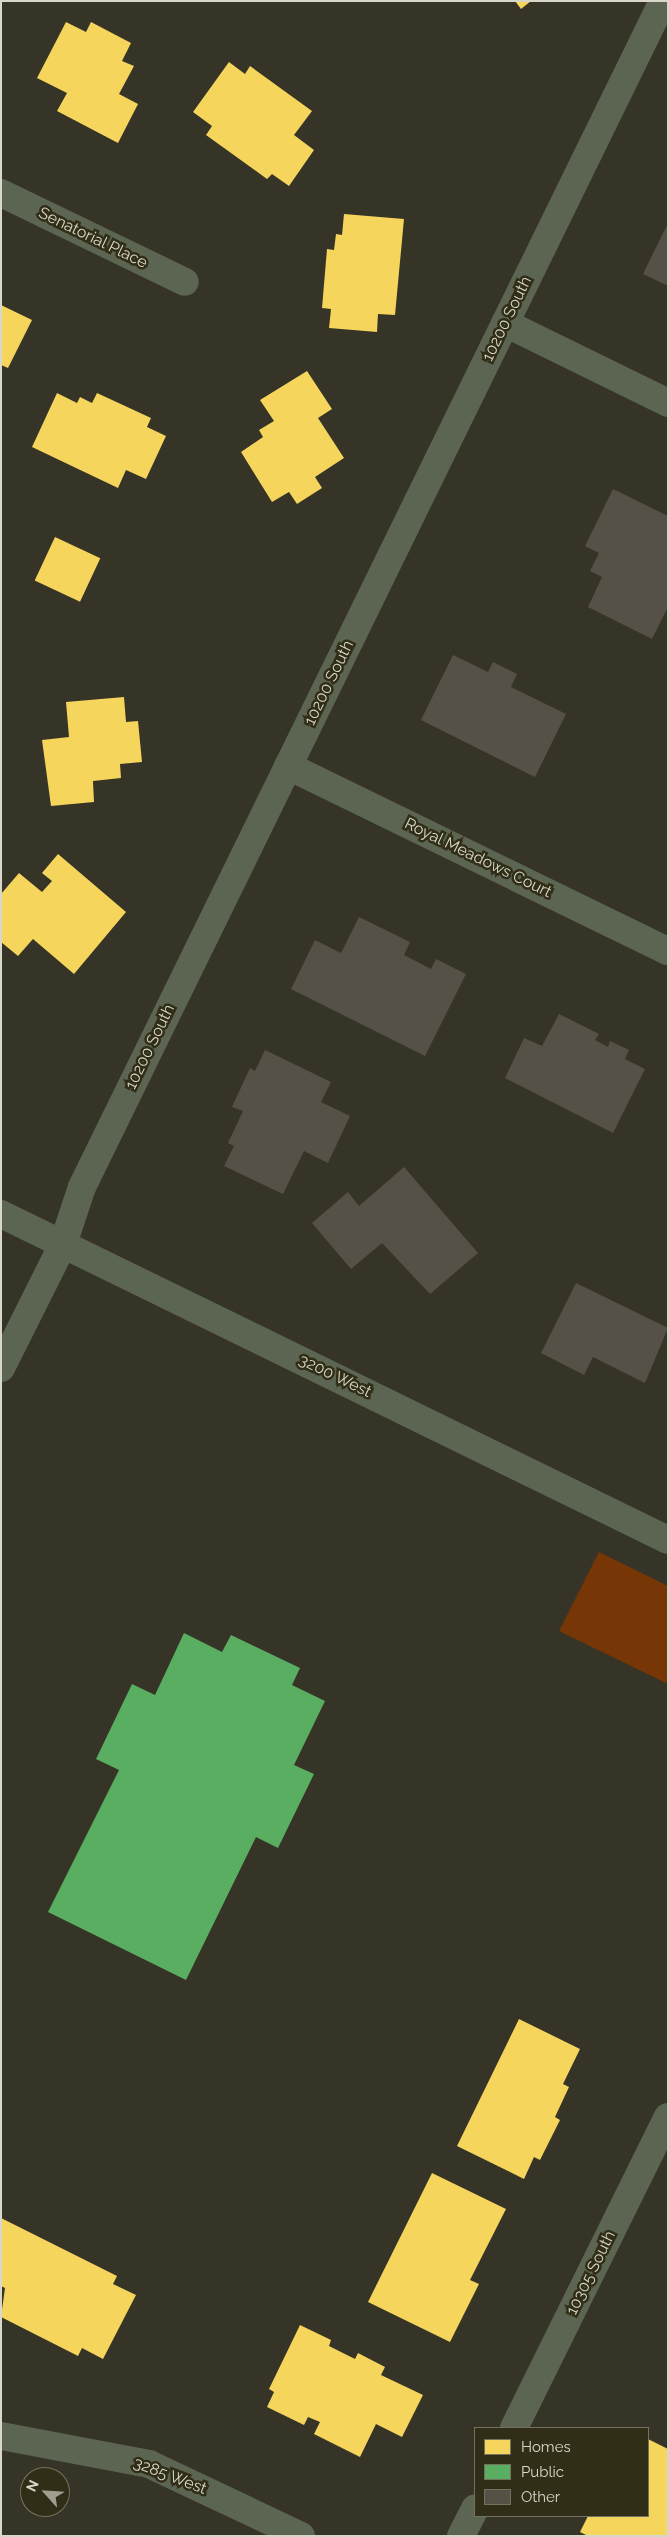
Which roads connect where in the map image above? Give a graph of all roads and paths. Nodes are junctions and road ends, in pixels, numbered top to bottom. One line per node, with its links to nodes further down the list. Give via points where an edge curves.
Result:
1 (663, 1): 4 (street, 10200 South)
2 (1, 193): 3 (street, Senatorial Place)
3 (185, 282)
4 (505, 323): 5 (street); 6 (street, 10200 South)
5 (668, 403)
6 (288, 766): 7 (street, Royal Meadows Court); 9 (street, 10200 South, via 82,1187)
7 (668, 951)
8 (1, 1214): 9 (street, 3200 West)
9 (63, 1244): 10 (street, 10200 South); 11 (street, 3200 West)
10 (1, 1368)
11 (668, 1540)
12 (668, 2117): 13 (street, 10305 South)
13 (514, 2427)
14 (1, 2436): 16 (street, 3285 West, via 149,2464)
15 (474, 2510): 17 (street)
16 (300, 2536)
17 (461, 2536)

